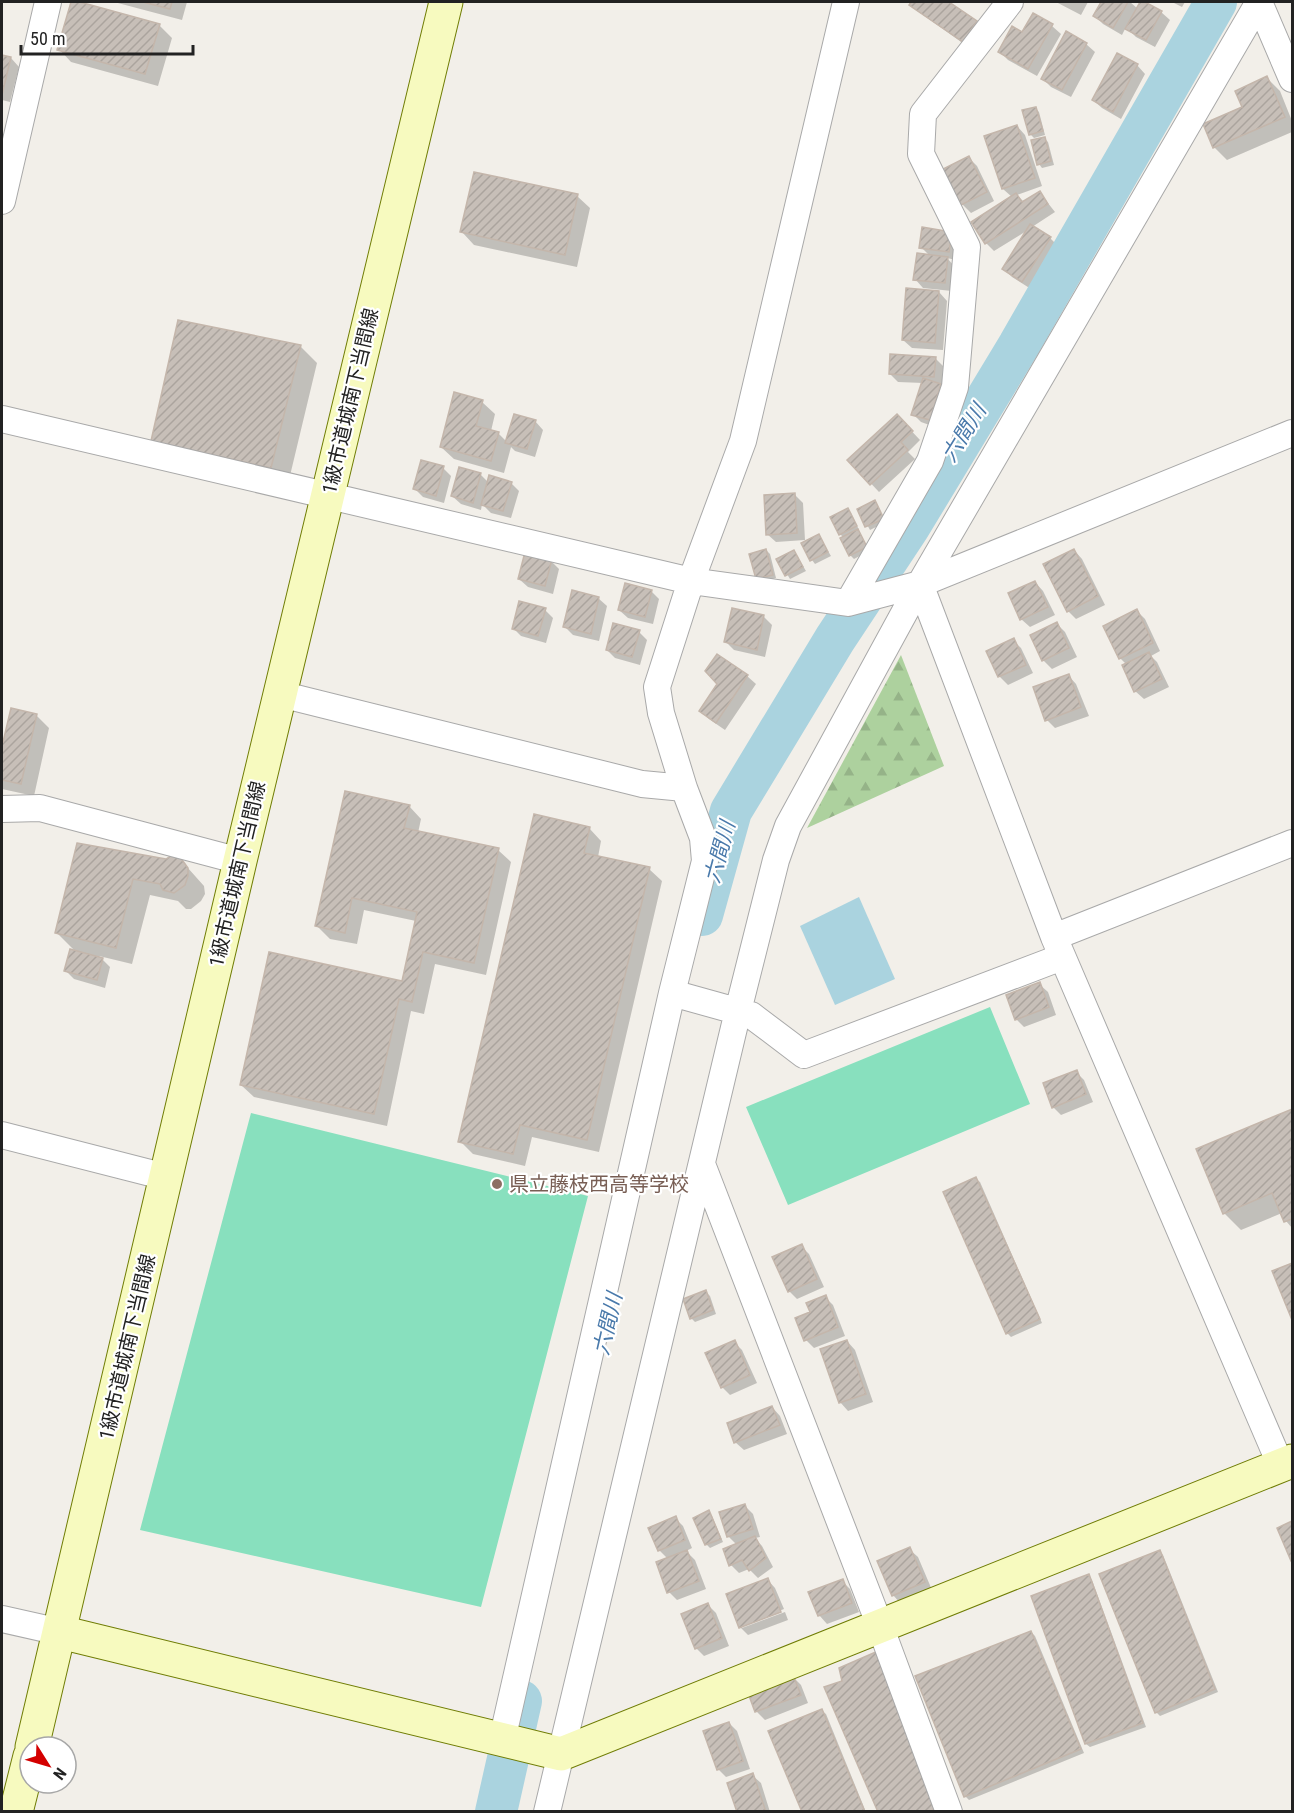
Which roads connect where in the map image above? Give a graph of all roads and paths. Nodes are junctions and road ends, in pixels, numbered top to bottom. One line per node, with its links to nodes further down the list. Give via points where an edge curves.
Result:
1 (48, 2): 8 (street)
2 (446, 2): 11 (street, 1級市道城南下当間線)
3 (846, 2): 12 (street, via 742,441)
4 (1010, 2): 14 (street, via 923,114 921,154 967,247 955,387 930,461)
5 (1259, 2): 6 (street); 13 (street)
6 (1286, 44): 7 (street)
7 (1293, 78)
8 (2, 201)
9 (2, 419): 11 (street)
10 (1293, 433): 13 (street)
11 (328, 494): 12 (street); 15 (street, 1級市道城南下当間線)
12 (691, 581): 14 (street); 16 (street, via 657,687)
13 (920, 584): 14 (street); 20 (street); 22 (street, via 788,826)
14 (848, 603)
15 (280, 694): 16 (street, via 642,784); 19 (street, 1級市道城南下当間線)
16 (684, 788): 21 (street, via 703,838 705,861)
17 (2, 808): 19 (street, via 40,808)
18 (1293, 843): 20 (street)
19 (240, 861): 25 (street, 1級市道城南下当間線)
20 (1058, 947): 22 (street, via 804,1054 751,1015); 26 (street)
21 (672, 993): 22 (street); 31 (street)
22 (738, 1011): 24 (street)
23 (2, 1135): 25 (street)
24 (702, 1164): 28 (street); 32 (street)
25 (166, 1177): 29 (street, 1級市道城南下当間線)
26 (1287, 1463): 28 (street)
27 (2, 1619): 29 (street)
28 (880, 1626): 32 (street); 36 (street)
29 (60, 1632): 30 (street, 1級市道城南下当間線); 31 (street)
30 (35, 1735)
31 (502, 1740): 32 (street)
32 (556, 1753): 35 (street)
33 (20, 1795): 34 (street)
34 (16, 1812)
35 (547, 1812)
36 (949, 1812)

